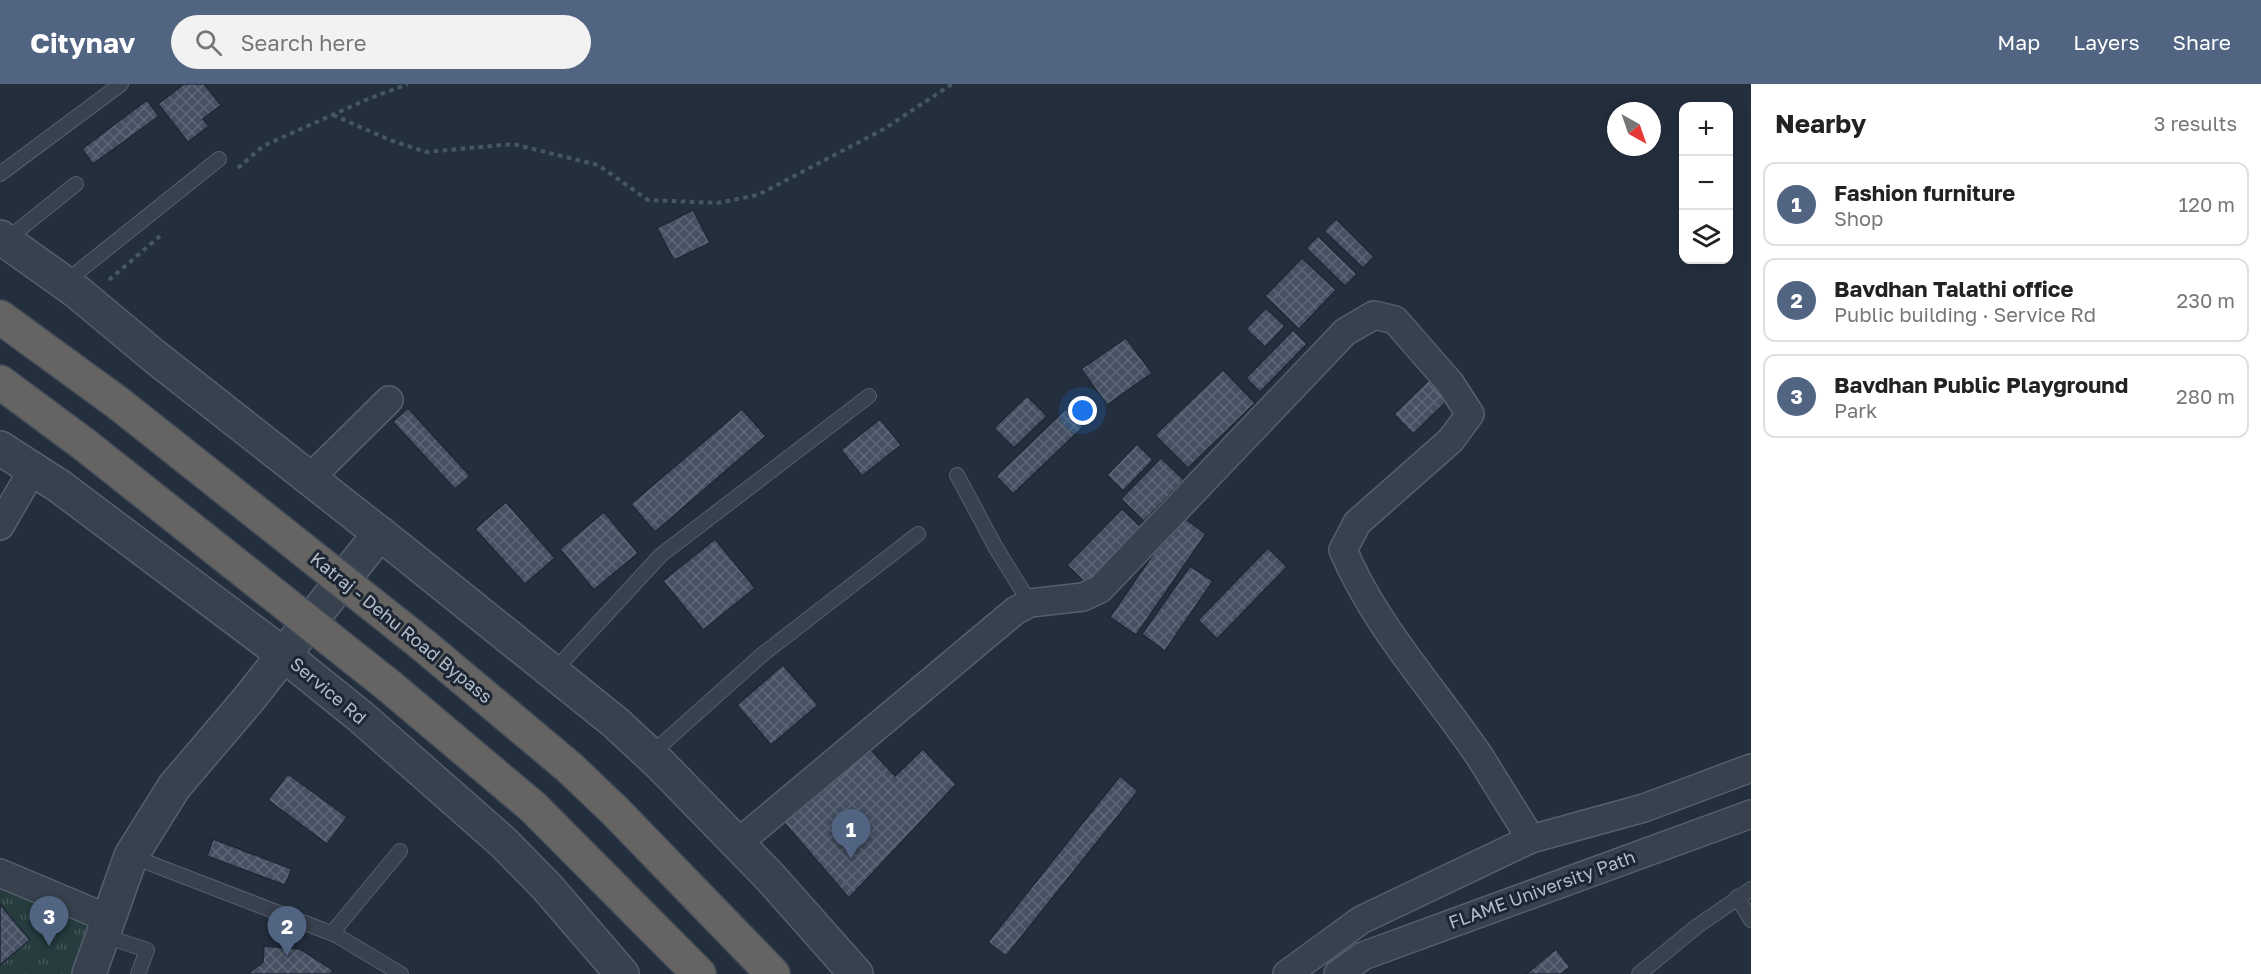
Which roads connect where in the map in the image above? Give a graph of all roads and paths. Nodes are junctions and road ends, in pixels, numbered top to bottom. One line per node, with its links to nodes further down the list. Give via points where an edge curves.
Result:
1 (121, 84): 7 (lane)
2 (408, 84): 4 (path)
3 (952, 84): 4 (path, via 884,129 758,195 717,203 648,200 598,165 513,144 426,152)
4 (333, 115): 6 (path, via 263,146)
5 (219, 159): 11 (lane)
6 (236, 169)
7 (0, 174)
8 (76, 184): 10 (lane)
9 (166, 231): 11 (path)
10 (2, 239): 11 (street)
11 (75, 292): 19 (street)
12 (0, 317): 44 (highway, Katraj - Dehu Road Bypass, bridge, via 118,403 422,644 570,768)
13 (0, 382): 43 (highway, bridge, via 397,693 534,807)
14 (870, 396): 25 (lane, via 662,555)
15 (389, 400): 19 (street)
16 (0, 448): 17 (street, Service Rd)
17 (33, 469): 20 (street); 24 (street, Service Rd)
18 (957, 475): 23 (lane)
19 (310, 478): 21 (street)
20 (0, 526)
21 (380, 533): 24 (street); 25 (street)
22 (918, 534): 26 (lane, via 763,654)
23 (1029, 603): 29 (street, via 1083,597 1100,590 1345,332 1374,315 1395,320 1450,383 1470,414 1451,440 1357,523 1343,550 1356,580); 30 (street)
24 (284, 655): 32 (street, via 174,787); 42 (street, Service Rd, via 504,843)
25 (553, 672): 26 (street)
26 (650, 755): 30 (street)
27 (1751, 768): 29 (street, via 1644,808)
28 (1751, 814): 47 (street, FLAME University Path, via 1363,957)
29 (1531, 839): 46 (street, via 1361,920)
30 (738, 843): 45 (street)
31 (400, 851): 38 (lane)
32 (131, 856): 37 (street); 38 (lane)
33 (0, 873): 37 (street)
34 (1751, 889): 35 (lane)
35 (1737, 897): 36 (lane); 48 (lane)
36 (1751, 920)
37 (104, 927): 39 (street); 40 (lane, via 147,950)
38 (332, 933): 41 (lane)
39 (88, 974)
40 (138, 974)
41 (401, 974)
42 (622, 974)
43 (699, 974)
44 (773, 974)
45 (856, 974)
46 (1287, 974)
47 (1338, 974)
48 (1639, 974)

